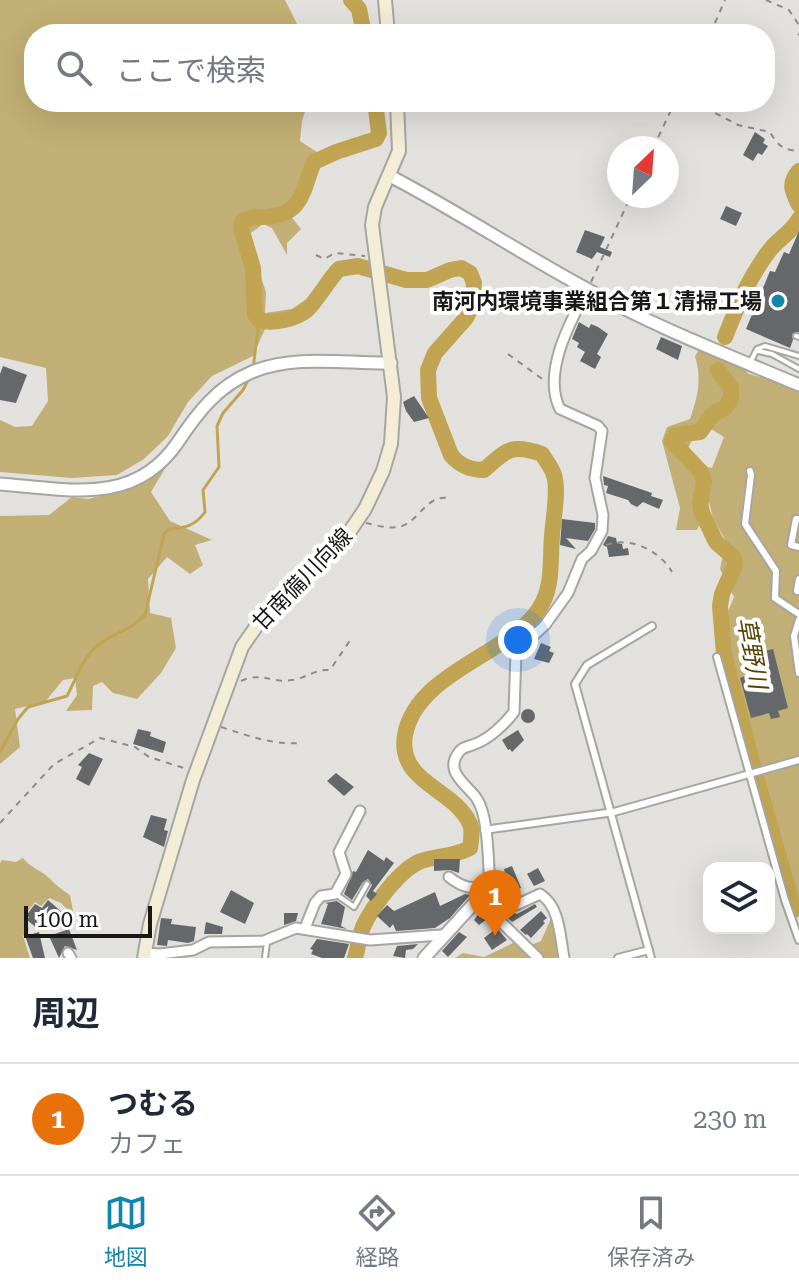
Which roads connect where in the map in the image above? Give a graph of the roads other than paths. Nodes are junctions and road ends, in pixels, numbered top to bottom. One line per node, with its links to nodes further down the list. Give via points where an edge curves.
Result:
1 (385, 0): 2 (main road)
2 (387, 24)
3 (398, 112): 4 (main road, 甘南備川向線, via 400,145)
4 (390, 176): 5 (street); 8 (main road, 甘南備川向線, via 372,214)
5 (587, 290): 9 (street); 28 (street, via 562,348 555,381 560,409 602,431 595,478 604,524 545,625 513,658 514,712 484,739 464,747 454,761 457,777 479,802)
6 (756, 352): 7 (lane, via 765,346); 9 (lane); 10 (lane, via 768,352)
7 (799, 356)
8 (391, 363): 13 (street, via 300,362 264,367 239,378 204,405 166,458 146,475 116,488); 39 (main road, 甘南備川向線, via 391,444 378,483 358,519 262,618 242,647 196,771)
9 (750, 364): 11 (street)
10 (799, 369)
11 (799, 385)
12 (750, 471): 19 (street, via 745,524 776,571 775,598)
13 (0, 484)
14 (799, 519): 15 (street)
15 (796, 532): 16 (street, via 791,545)
16 (799, 547)
17 (799, 579): 18 (street)
18 (797, 591)
19 (799, 617): 21 (street)
20 (652, 626): 27 (street, via 587,665 575,684)
21 (796, 636): 23 (street)
22 (717, 657): 25 (street)
23 (799, 673)
24 (799, 760): 25 (street)
25 (750, 773): 27 (street); 37 (street)
26 (360, 811): 32 (street, via 339,852 346,874)
27 (611, 813): 28 (street); 38 (street)
28 (484, 830): 31 (street)
29 (449, 877): 31 (street, via 472,889)
30 (367, 884): 32 (lane, via 354,907)
31 (490, 886): 33 (street, via 502,893); 35 (street)
32 (335, 894): 34 (street, via 321,896)
33 (504, 903): 42 (street, via 501,922); 43 (street, via 545,897 555,912)
34 (305, 928): 35 (street, via 370,940); 36 (street)
35 (444, 937): 41 (street)
36 (267, 939): 39 (street, via 209,942 193,950); 40 (lane)
37 (799, 940)
38 (649, 950): 44 (street); 45 (street)
39 (144, 956)
40 (265, 958)
41 (424, 958)
42 (538, 958)
43 (564, 958)
44 (618, 958)
45 (651, 958)

